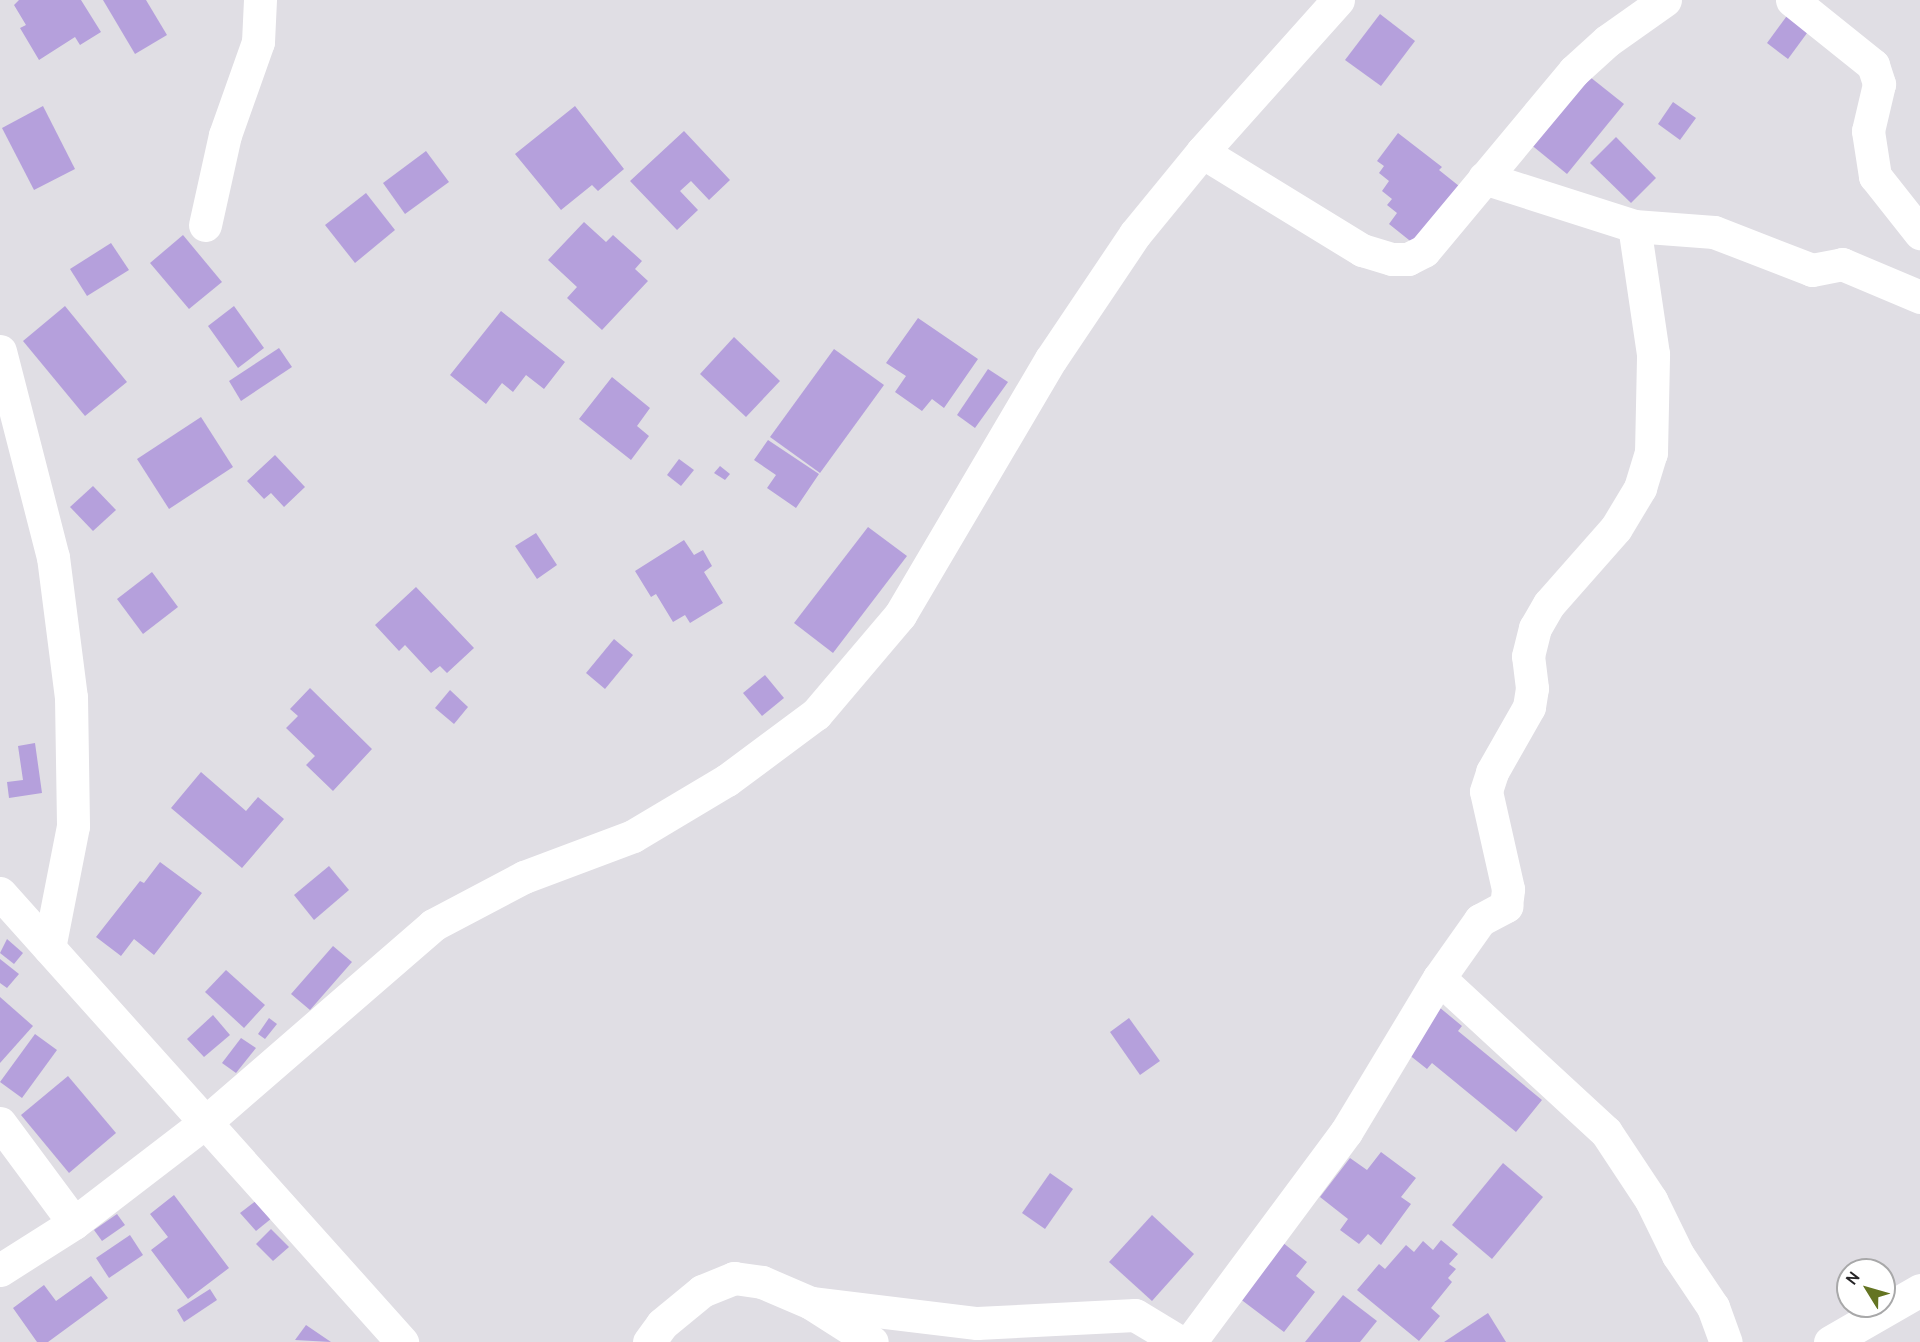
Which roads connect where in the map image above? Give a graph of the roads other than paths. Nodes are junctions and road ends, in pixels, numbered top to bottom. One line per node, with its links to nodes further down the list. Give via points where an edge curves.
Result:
1 (260, 0): 7 (street, via 258,42 225,135)
2 (1338, 0): 5 (street)
3 (1665, 0): 6 (street, via 1607,41 1574,71)
4 (1792, 0): 9 (street, via 1873,65 1879,84 1868,131 1875,176)
5 (1202, 152): 6 (street, via 1362,250 1392,259 1408,259 1424,251); 15 (street, via 1135,234 1051,358 900,615 816,714 728,780 633,836 524,877 433,925)
6 (1484, 178): 8 (street)
7 (205, 225)
8 (1634, 226): 10 (street, via 1714,232 1812,270 1842,264); 14 (street, via 1653,354 1652,453 1640,488 1616,528 1549,604 1535,628 1528,656 1532,688 1529,707 1492,772 1486,791 1508,889 1506,906 1480,920)
9 (1920, 233)
10 (1920, 297)
11 (0, 351): 13 (street, via 53,557 71,697 73,826)
12 (0, 893): 13 (street)
13 (49, 948): 15 (street)
14 (1439, 978): 25 (street, via 1346,1132); 26 (street, via 1606,1132 1651,1200 1678,1256 1713,1307)
15 (207, 1121): 17 (street); 21 (street)
16 (0, 1123): 17 (street)
17 (74, 1223): 18 (street)
18 (0, 1270)
19 (1920, 1290): 27 (street)
20 (811, 1303): 22 (street, via 762,1282 734,1278 702,1291 662,1324); 23 (street); 24 (street, via 977,1323 1135,1315)
21 (402, 1342)
22 (649, 1342)
23 (872, 1342)
24 (1180, 1342)
25 (1190, 1342)
26 (1726, 1342)
27 (1830, 1342)

